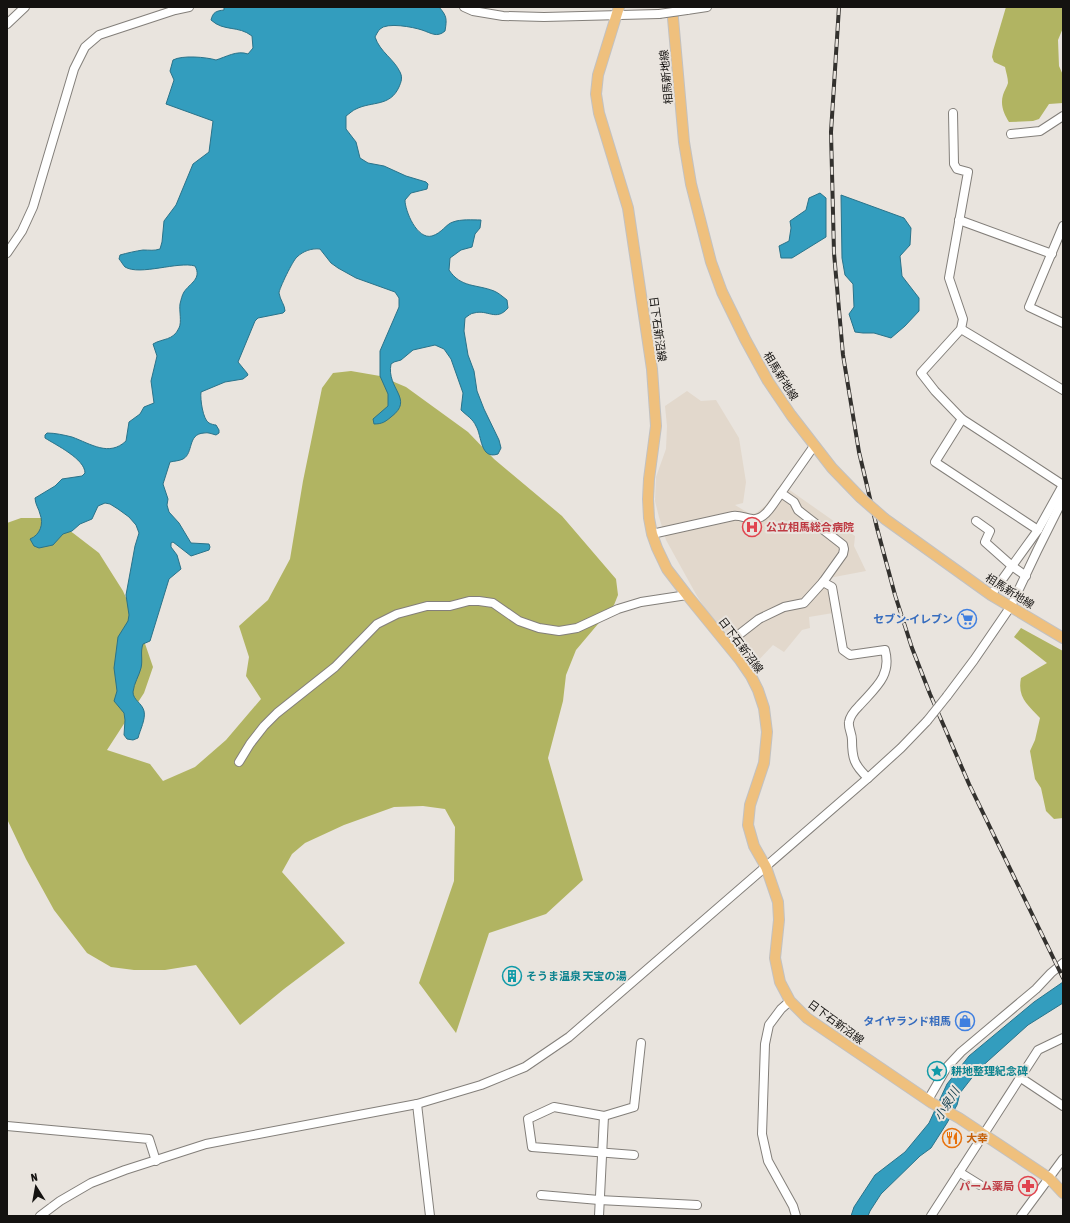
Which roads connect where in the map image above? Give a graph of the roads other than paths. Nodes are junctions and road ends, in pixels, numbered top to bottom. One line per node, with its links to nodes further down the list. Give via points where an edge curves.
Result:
1 (24, 7): 7 (street)
2 (189, 7): 14 (street, via 100,35 85,47 74,69 33,207 22,231)
3 (464, 7): 6 (street, via 503,16 544,17)
4 (672, 7): 20 (main road, 相馬新地線, via 684,142 691,184 711,262 722,292 768,381)
5 (707, 7): 6 (street, bridge, via 658,14)
6 (618, 11): 26 (main road, 日下石新沼線, via 598,76 596,94 599,113 628,208 652,369 656,426 648,499)
7 (7, 24)
8 (953, 112): 11 (street, via 954,164 957,169 968,172)
9 (1063, 116): 10 (street, via 1040,131)
10 (1011, 134)
11 (959, 220): 15 (street); 17 (street, via 949,278 963,319)
12 (1063, 226): 13 (street)
13 (1061, 235): 15 (street)
14 (7, 253)
15 (1052, 254): 16 (street, via 1029,307)
16 (1063, 323)
17 (962, 329): 18 (street); 19 (street, via 921,373)
18 (1063, 390)
19 (962, 419): 21 (street); 25 (street, via 935,462)
20 (814, 446): 22 (street); 31 (main road, 相馬新地線, bridge, via 860,497 885,519)
21 (1063, 485): 25 (street)
22 (781, 493): 26 (street, via 763,517 756,520 737,515); 29 (street, via 794,502 798,510 843,545 844,554)
23 (1063, 499): 28 (street)
24 (976, 521): 27 (street, via 990,531 985,542)
25 (1038, 530): 27 (street)
26 (652, 534): 30 (main road, 日下石新沼線, via 667,569)
27 (1012, 566): 28 (street); 31 (street)
28 (1026, 576): 32 (street)
29 (823, 582): 34 (street, via 804,603 784,607 759,618); 36 (street, via 832,587 843,650 850,655 885,650 888,661 880,681 853,713 849,722 852,755)
30 (687, 595): 34 (main road, 日下石新沼線); 35 (street, via 641,602 618,609 577,628 559,631 519,621 493,604 479,601 450,606 427,606 397,614 377,624 335,668 277,713 250,744)
31 (991, 595): 32 (main road, 相馬新地線)
32 (1011, 606): 33 (main road, 相馬新地線); 36 (street, bridge, via 927,721)
33 (1063, 638)
34 (728, 645): 37 (main road, 日下石新沼線, via 751,676 764,708 768,732 764,763 750,805 748,824 754,846)
35 (239, 762)
36 (868, 778): 37 (street)
37 (766, 867): 39 (main road, 日下石新沼線, via 778,902 776,958 780,982); 44 (street, via 569,1037 524,1067 481,1085)
38 (1063, 963): 43 (street, via 961,1052 947,1068)
39 (790, 1001): 43 (main road, 日下石新沼線, via 807,1018); 63 (street, via 769,1025 765,1044 762,1134 768,1161)
40 (1063, 1038): 42 (street, via 1038,1050)
41 (641, 1043): 46 (street, via 634,1107)
42 (1021, 1078): 45 (street); 48 (street)
43 (930, 1101): 48 (main road, 日下石新沼線)
44 (417, 1104): 52 (street, via 206,1144); 61 (street)
45 (1063, 1106)
46 (604, 1116): 49 (street); 49 (street, via 554,1107 528,1119 532,1147)
47 (7, 1126): 52 (street, via 149,1139)
48 (983, 1134): 53 (street); 54 (main road, 日下石新沼線)
49 (602, 1152): 50 (street); 58 (street)
50 (634, 1154)
51 (1063, 1159): 54 (street)
52 (156, 1161): 60 (street, via 91,1183)
53 (959, 1172): 55 (street); 64 (street)
54 (1049, 1178): 56 (main road, 日下石新沼線); 65 (street)
55 (980, 1185)
56 (1063, 1193)
57 (541, 1195): 58 (street)
58 (599, 1200): 59 (street); 62 (street)
59 (697, 1204)
60 (40, 1216)
61 (430, 1216)
62 (599, 1216)
63 (796, 1216)
64 (931, 1216)
65 (1021, 1216)

